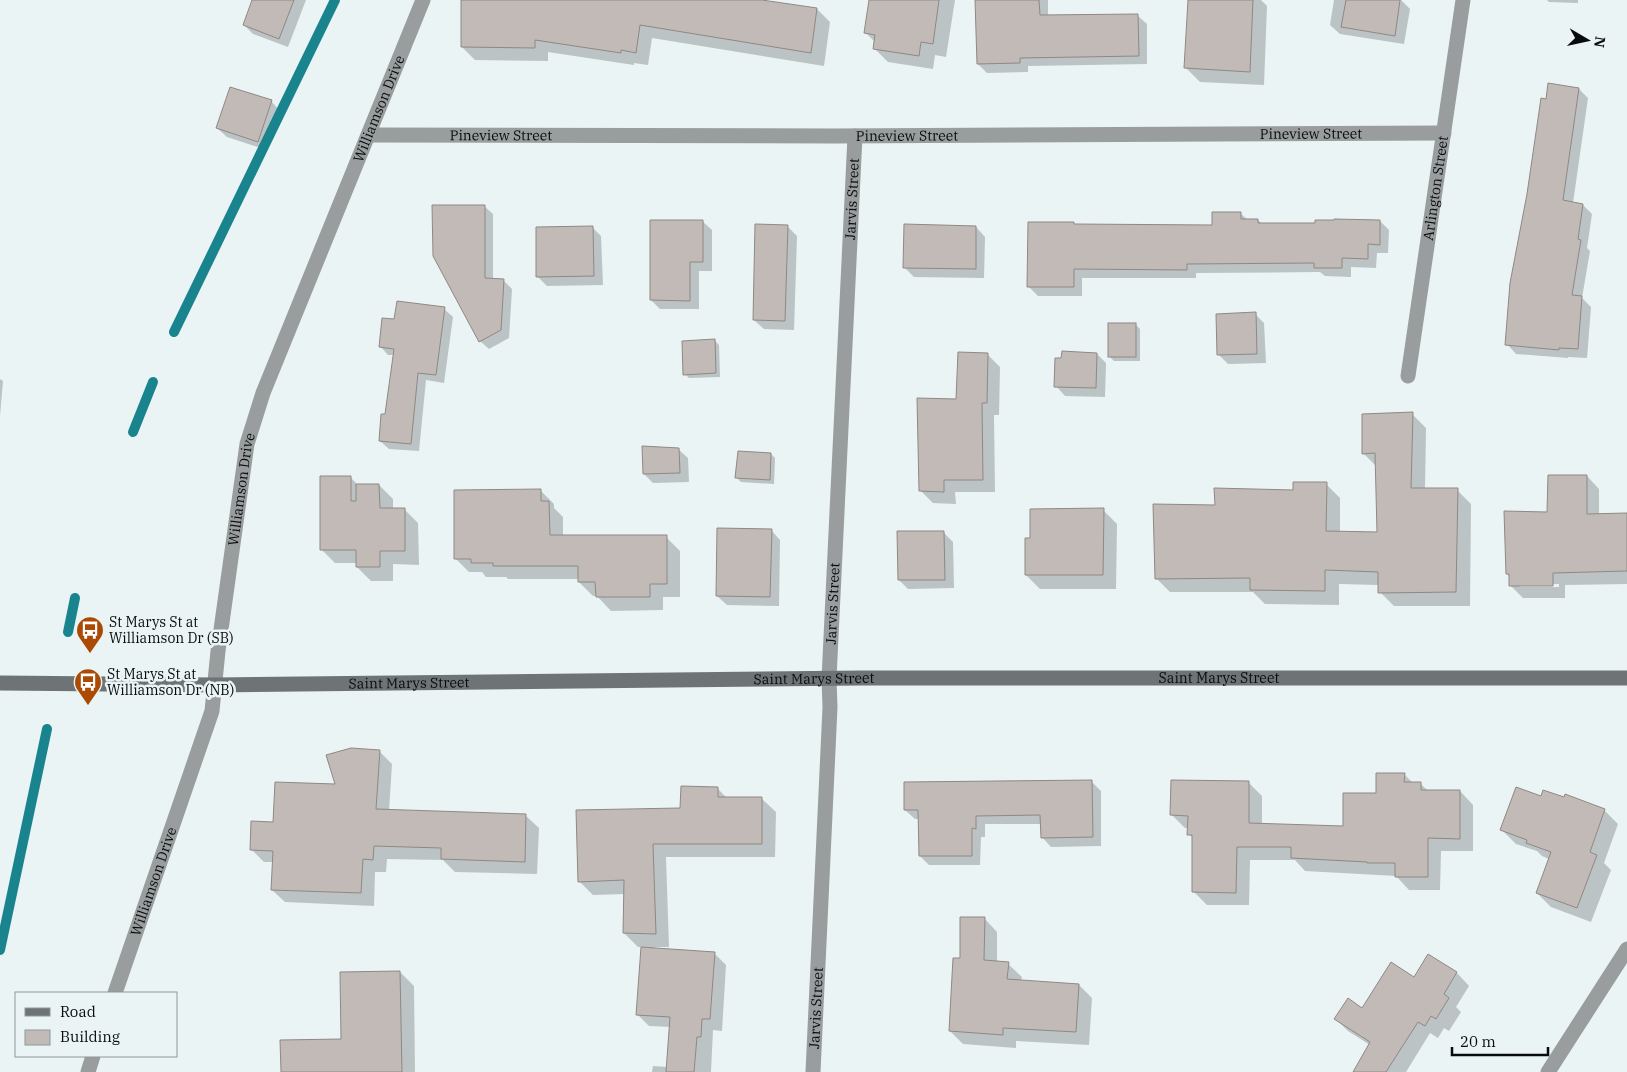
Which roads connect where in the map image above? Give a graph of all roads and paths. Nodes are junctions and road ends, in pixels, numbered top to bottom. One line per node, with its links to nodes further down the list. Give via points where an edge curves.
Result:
1 (423, 0): 4 (street, Williamson Drive)
2 (1463, 0): 3 (street, Arlington Street)
3 (1444, 134): 5 (street, Pineview Street); 6 (street, Arlington Street)
4 (369, 135): 5 (street, Pineview Street); 10 (street, Williamson Drive, via 263,393 247,444)
5 (855, 136): 8 (street, Jarvis Street)
6 (1408, 376)
7 (1627, 678): 8 (main road, Saint Marys Street)
8 (829, 679): 10 (main road, Saint Marys Street); 15 (street, Jarvis Street)
9 (0, 683): 10 (main road, Saint Marys Street)
10 (215, 685): 12 (street, Williamson Drive, via 212,711)
11 (1627, 949): 16 (street)
12 (114, 992)
13 (93, 1057): 14 (street)
14 (88, 1072)
15 (813, 1072)
16 (1548, 1072)

